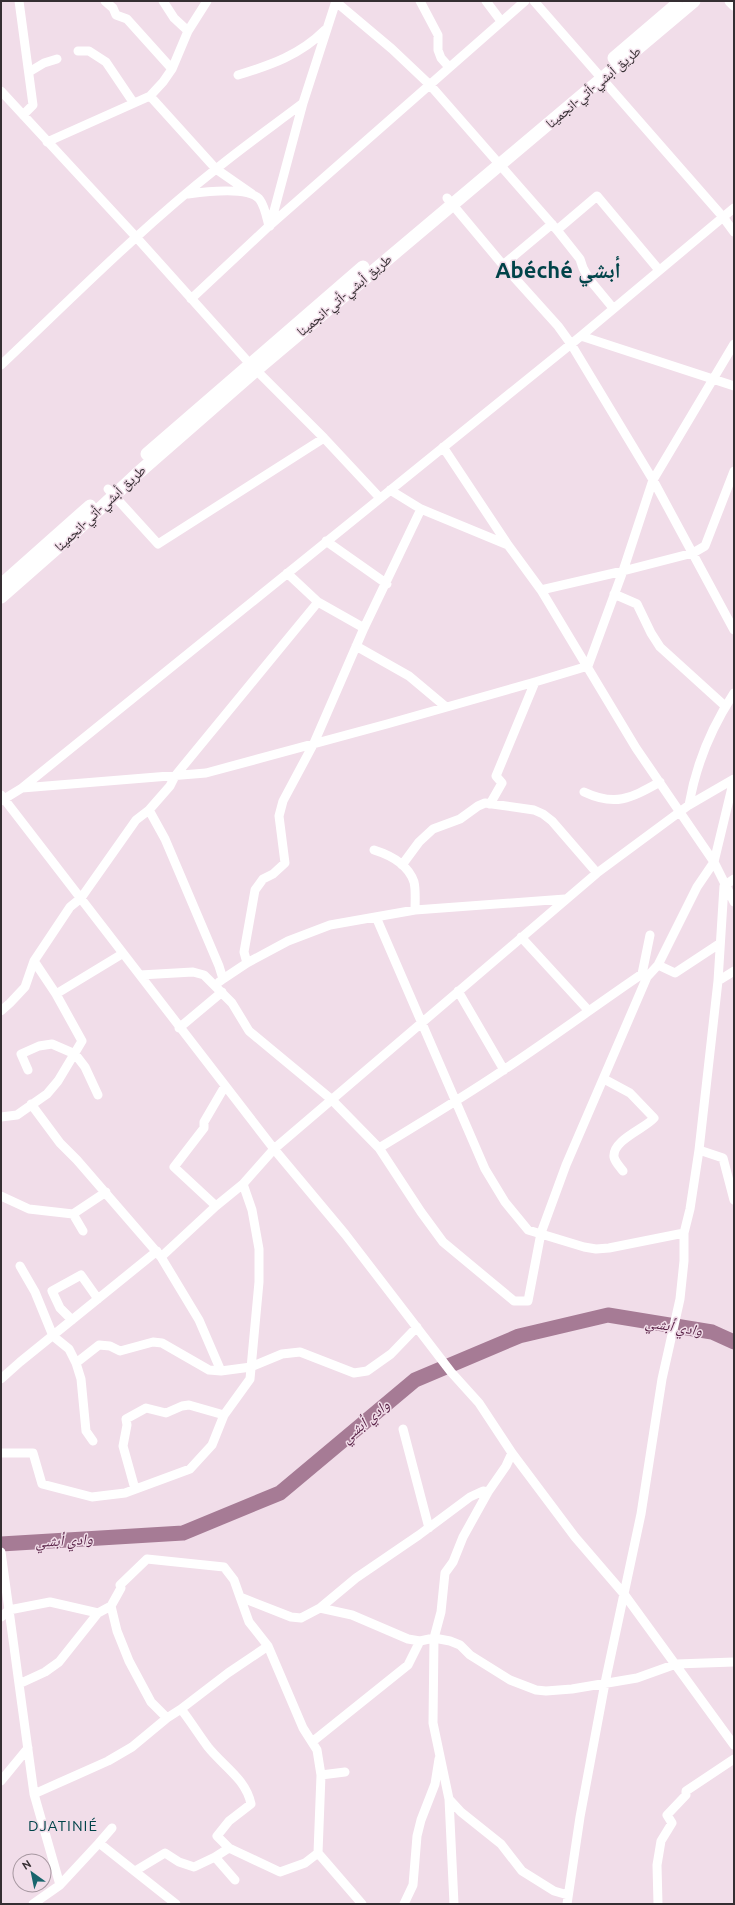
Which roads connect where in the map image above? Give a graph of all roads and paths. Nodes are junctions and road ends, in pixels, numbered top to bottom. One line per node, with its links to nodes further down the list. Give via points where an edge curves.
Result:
1 (19, 1): 21 (street)
2 (105, 1): 20 (street, via 116,15 127,20)
3 (163, 1): 16 (street, via 174,18)
4 (207, 1): 16 (street)
5 (335, 1): 15 (street); 24 (street)
6 (420, 1): 19 (street, via 438,36 441,58)
7 (486, 1): 14 (street)
8 (525, 1): 14 (street)
9 (534, 1): 23 (street)
10 (681, 1): 23 (highway)
11 (694, 1): 23 (highway, طريق أبشي-أتي-انجمينا)
12 (730, 1): 13 (main road)
13 (734, 5)
14 (501, 21): 19 (street)
15 (326, 29): 22 (street, via 311,44 288,58); 28 (street)
16 (188, 31): 20 (street)
17 (78, 51): 27 (street, via 89,51 106,62)
18 (56, 59): 21 (street)
19 (449, 67): 24 (street)
20 (172, 69): 26 (street)
21 (29, 72): 29 (street, via 33,105)
22 (238, 75)
23 (600, 75): 31 (highway); 37 (street)
24 (430, 85): 31 (street); 38 (street)
25 (1, 91): 29 (street)
26 (150, 96): 27 (street); 32 (street)
27 (133, 102): 30 (street)
28 (303, 103): 32 (street); 38 (street)
29 (23, 115): 30 (street)
30 (47, 142): 41 (street)
31 (497, 162): 35 (highway); 39 (street)
32 (216, 169): 33 (street); 34 (street)
33 (187, 194): 34 (street, via 209,191); 41 (street)
34 (252, 194): 38 (street, via 260,200)
35 (449, 201): 42 (street); 50 (highway)
36 (734, 208): 37 (street)
37 (723, 217): 40 (street); 43 (street)
38 (269, 226): 44 (street)
39 (555, 227): 42 (street); 43 (street, via 598,196); 45 (street, via 580,259 589,279)
40 (734, 232)
41 (137, 238): 44 (street); 49 (street)
42 (503, 265): 47 (street)
43 (659, 270): 45 (street)
44 (191, 299): 50 (street)
45 (613, 308): 46 (street)
46 (581, 336): 47 (street); 51 (street)
47 (571, 344): 54 (street); 56 (street)
48 (734, 344): 51 (street)
49 (1, 365)
50 (253, 367): 53 (street); 58 (highway)
51 (712, 380): 52 (street); 56 (street)
52 (734, 386)
53 (324, 438): 58 (street, via 158,544); 59 (street)
54 (443, 447): 57 (street); 62 (street)
55 (734, 471): 63 (street, via 705,546)
56 (653, 480): 63 (street); 65 (street)
57 (390, 490): 59 (street); 60 (street)
58 (111, 492): 64 (highway)
59 (380, 498): 61 (street)
60 (421, 509): 62 (street); 68 (street)
61 (326, 541): 66 (street); 68 (street)
62 (508, 544): 69 (street)
63 (693, 552): 65 (street); 74 (street)
64 (39, 558): 67 (highway); 71 (highway, طريق أبشي-أتي-انجمينا)
65 (622, 571): 69 (street); 70 (street)
66 (287, 573): 72 (street); 85 (street)
67 (1, 584)
68 (387, 584): 73 (street)
69 (541, 590): 76 (street)
70 (614, 594): 76 (street); 79 (street, via 637,604 650,633 660,647)
71 (1, 597)
72 (318, 602): 73 (street); 82 (street)
73 (364, 628): 75 (street)
74 (734, 630)
75 (356, 646): 80 (street, via 409,676); 81 (street)
76 (588, 666): 77 (street); 84 (street, via 636,748)
77 (535, 682): 80 (street); 88 (street, via 496,776 502,783)
78 (734, 693): 79 (street)
79 (725, 706): 89 (street, via 706,743 694,779)
80 (446, 707): 81 (street)
81 (314, 743): 82 (street, via 206,773); 108 (street, via 283,801 279,816 285,863 263,879 255,890 244,952)
82 (175, 776): 85 (street); 90 (street, via 173,783)
83 (734, 779): 89 (street); 93 (street)
84 (660, 782): 86 (street, via 632,797 625,798 599,799); 91 (street)
85 (22, 788): 87 (street)
86 (584, 792)
87 (2, 798): 98 (street)
88 (490, 804): 94 (street, via 478,806 460,820 433,829); 95 (street, via 534,810 543,814)
89 (689, 805): 91 (street)
90 (149, 810): 98 (street, via 136,820); 113 (street, via 175,860)
91 (679, 812): 93 (street); 95 (street)
92 (374, 850): 94 (street, via 390,856)
93 (714, 862): 97 (street); 109 (street, via 697,887)
94 (402, 865): 101 (street, via 414,882)
95 (598, 873): 99 (street)
96 (734, 879): 97 (street)
97 (724, 886): 100 (street); 105 (street)
98 (81, 898): 106 (street); 107 (street, via 70,907)
99 (565, 899): 101 (street); 104 (street)
100 (734, 902)
101 (415, 910): 102 (street)
102 (376, 917): 108 (street, via 330,925 306,933); 121 (street)
103 (650, 935): 112 (street)
104 (521, 937): 116 (street); 119 (street)
105 (719, 944): 109 (street, via 675,973); 114 (street)
106 (122, 954): 111 (street); 118 (street)
107 (34, 961): 118 (street); 120 (street, via 25,986)
108 (246, 963): 113 (street)
109 (658, 965): 112 (street)
110 (734, 971): 114 (street)
111 (140, 975): 115 (street, via 193,972 204,975); 122 (street)
112 (645, 976): 119 (street); 126 (street)
113 (223, 979): 115 (street)
114 (718, 981): 135 (street)
115 (215, 985): 117 (street)
116 (458, 991): 121 (street); 125 (street)
117 (222, 992): 122 (street); 129 (street, via 249,1031)
118 (56, 994): 123 (street, via 82,1041)
119 (588, 1010): 125 (street)
120 (1, 1011)
121 (421, 1023): 129 (street); 130 (street)
122 (179, 1028): 127 (street)
123 (75, 1054): 124 (street, via 52,1044 39,1046 21,1054); 128 (street); 131 (street, via 50,1089)
124 (28, 1070)
125 (504, 1070): 130 (street)
126 (604, 1078): 136 (street, via 630,1093 654,1118 630,1134 615,1152 615,1160); 145 (street, via 566,1165)
127 (225, 1086): 134 (street); 142 (street, via 204,1122 204,1128 174,1167)
128 (98, 1095)
129 (331, 1099): 133 (street); 134 (street)
130 (456, 1101): 133 (street); 145 (street, via 485,1169 505,1202 528,1230)
131 (31, 1104): 132 (street, via 17,1115); 139 (street, via 60,1143)
132 (1, 1117)
133 (379, 1148): 145 (street, via 444,1242 514,1301 528,1301)
134 (274, 1149): 138 (street); 151 (street, via 345,1234)
135 (699, 1150): 137 (street, via 723,1158); 146 (street)
136 (623, 1171)
137 (731, 1177): 141 (street)
138 (243, 1184): 142 (street); 154 (street, via 252,1210 259,1249 259,1282)
139 (106, 1192): 143 (street); 147 (street)
140 (1, 1196): 143 (street, via 29,1209)
141 (734, 1200)
142 (216, 1206): 147 (street)
143 (73, 1214): 144 (street)
144 (83, 1231)
145 (541, 1233): 146 (street, via 596,1249)
146 (684, 1233): 167 (street, via 680,1299 662,1379 641,1514)
147 (159, 1254): 149 (street); 155 (street, via 199,1320)
148 (20, 1266): 152 (street, via 35,1292)
149 (98, 1299): 150 (street); 150 (street, via 81,1275 52,1291 60,1308)
150 (72, 1320): 152 (street)
151 (417, 1328): 154 (street, via 391,1354 367,1371 354,1373 300,1352 282,1354); 161 (street, via 479,1403)
152 (53, 1336): 153 (street, via 69,1349); 156 (street)
153 (76, 1363): 155 (street, via 99,1344 120,1350 152,1342 162,1343 209,1370); 159 (street, via 81,1379 86,1431)
154 (251, 1367): 155 (street); 157 (street, via 250,1379)
155 (221, 1371)
156 (1, 1379)
157 (224, 1415): 162 (street, via 212,1445 190,1469); 162 (street, via 189,1405 166,1413 146,1408 126,1419 128,1425 123,1446)
158 (403, 1429): 164 (street)
159 (93, 1441)
160 (1, 1453): 162 (street, via 33,1453 42,1484 92,1497 125,1493)
161 (512, 1454): 163 (street); 167 (street, via 575,1537)
162 (135, 1489)
163 (488, 1492): 164 (street, via 483,1491 470,1497); 174 (street, via 445,1573 441,1612)
164 (429, 1528): 170 (street, via 356,1578)
165 (1, 1552): 166 (street)
166 (3, 1583): 171 (street)
167 (624, 1594): 178 (street); 179 (street)
168 (240, 1597): 169 (street, via 234,1580 224,1567 147,1559 120,1585 121,1588); 170 (street, via 291,1617 301,1618); 176 (street, via 249,1622)
169 (111, 1606): 172 (street); 182 (street, via 117,1631 129,1661 151,1702)
170 (320, 1608): 175 (street, via 352,1615 384,1630)
171 (9, 1610): 172 (street, via 50,1602); 173 (street); 180 (street)
172 (98, 1613): 180 (street, via 59,1662 45,1672)
173 (1, 1616)
174 (434, 1638): 175 (street); 179 (street, via 450,1640 460,1645 470,1655 510,1680 536,1690); 186 (street, via 433,1723)
175 (420, 1641): 183 (street, via 408,1665)
176 (268, 1646): 181 (street); 183 (street, via 303,1728)
177 (734, 1662): 178 (street)
178 (676, 1664): 179 (street, via 637,1678); 184 (street)
179 (606, 1683): 201 (street, via 580,1817)
180 (19, 1684): 185 (street)
181 (181, 1709): 182 (street); 195 (street, via 209,1748 250,1796 251,1804 229,1821 216,1836)
182 (167, 1718): 191 (street, via 132,1748)
183 (312, 1742): 189 (street, via 318,1750)
184 (734, 1745)
185 (28, 1748): 190 (street); 191 (street)
186 (440, 1752): 192 (street); 205 (street, via 436,1784 417,1836 413,1885)
187 (734, 1759): 207 (street, via 686,1791 686,1795 667,1815 672,1823 660,1841 657,1865)
188 (345, 1772): 189 (street)
189 (321, 1775): 196 (street)
190 (2, 1779)
191 (34, 1794): 200 (street)
192 (449, 1799): 201 (street, via 501,1844 522,1871); 206 (street)
193 (112, 1828): 194 (street)
194 (99, 1843): 198 (street); 200 (street)
195 (229, 1848): 196 (street, via 280,1872 305,1863); 197 (street)
196 (318, 1853): 204 (street)
197 (215, 1857): 198 (street, via 194,1867 179,1862 165,1853); 199 (street)
198 (135, 1871): 203 (street)
199 (235, 1880)
200 (60, 1885): 202 (street)
201 (568, 1899)
202 (33, 1904)
203 (176, 1904)
204 (362, 1904)
205 (404, 1904)
206 (454, 1904)
207 (658, 1904)

